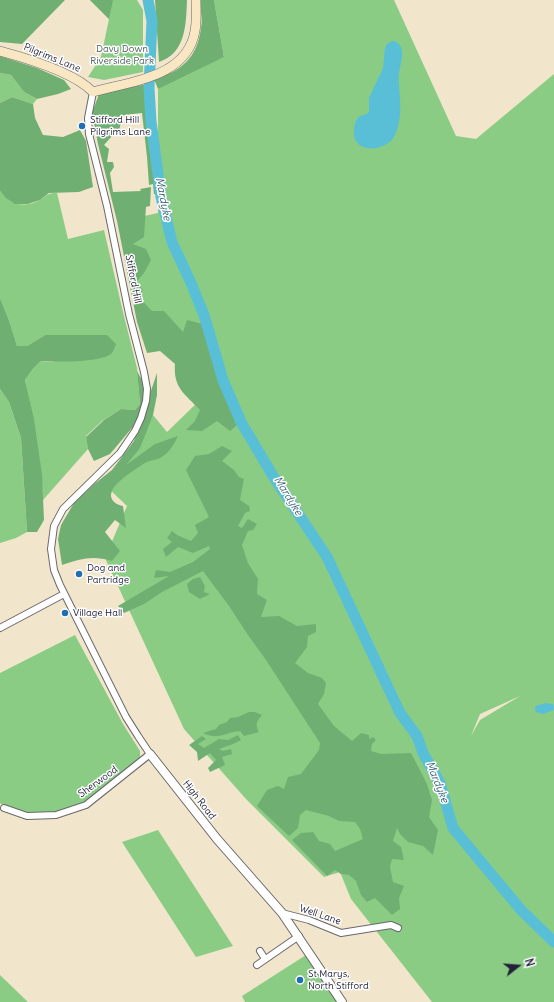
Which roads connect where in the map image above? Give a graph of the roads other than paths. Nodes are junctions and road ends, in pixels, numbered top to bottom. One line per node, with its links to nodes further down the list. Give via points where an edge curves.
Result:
1 (196, 0): 3 (main road, via 193,40 187,53 176,64 160,73)
2 (0, 51): 3 (main road, Pilgrims Lane, via 35,61 87,85)
3 (93, 92): 4 (street, Stifford Hill, via 88,118 89,134 111,222 147,395 141,418 127,444 63,509 54,526 52,561)
4 (64, 594): 5 (street); 6 (street, High Road, via 126,717)
5 (0, 628)
6 (150, 754): 7 (street, Sherwood, via 86,805 56,815 27,816); 8 (street, High Road, via 217,839)
7 (4, 808)
8 (282, 913): 9 (street, Well Lane, via 341,933 391,925); 10 (street, High Road)
9 (398, 928)
10 (299, 936): 12 (street); 14 (street, High Road)
11 (260, 951): 12 (street)
12 (265, 959): 13 (street)
13 (257, 965)
14 (342, 1002)

